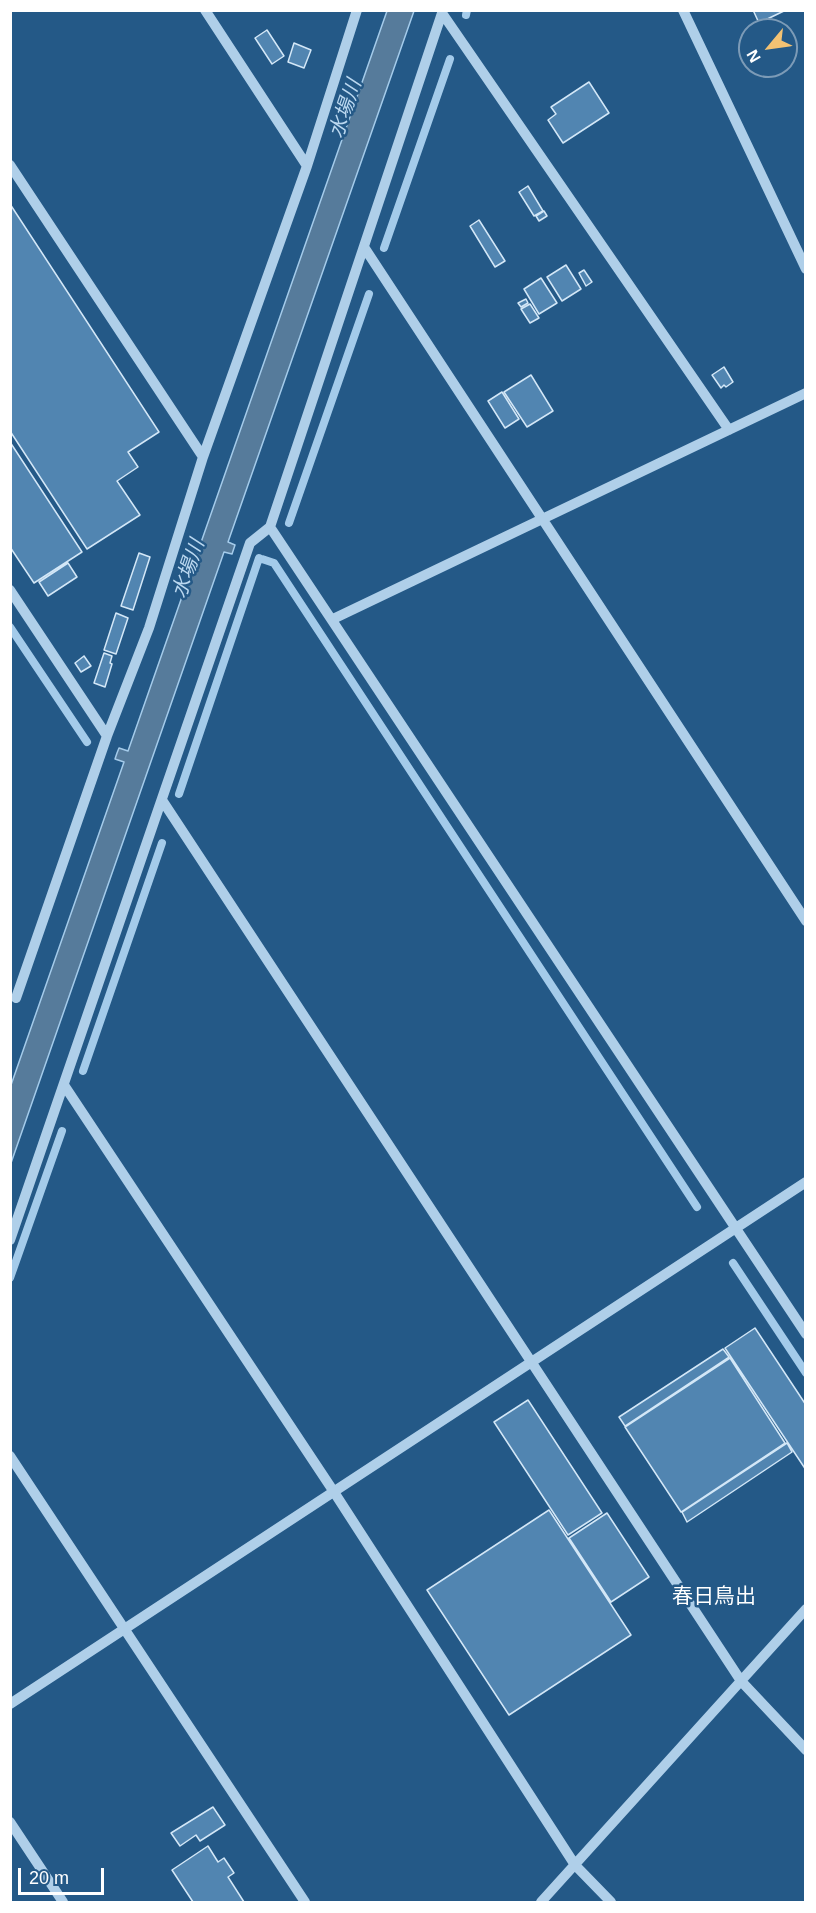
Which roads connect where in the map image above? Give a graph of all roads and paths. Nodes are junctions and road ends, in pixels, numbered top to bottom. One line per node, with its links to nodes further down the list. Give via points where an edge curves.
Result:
1 (205, 10): 6 (street)
2 (357, 10): 6 (street)
3 (683, 10): 8 (street)
4 (443, 12): 7 (street); 10 (street)
5 (10, 165): 11 (street)
6 (307, 166): 11 (street)
7 (364, 248): 12 (street); 13 (street)
8 (806, 269)
9 (806, 393): 10 (street)
10 (729, 430): 12 (street)
11 (203, 457): 16 (street, via 149,628)
12 (542, 520): 15 (street); 18 (street)
13 (270, 527): 15 (street); 17 (street, via 250,543)
14 (10, 590): 16 (street)
15 (333, 619): 22 (street)
16 (107, 736): 19 (street)
17 (162, 800): 20 (street); 25 (street)
18 (806, 921)
19 (16, 998)
20 (64, 1085): 23 (street); 27 (street)
21 (806, 1182): 22 (street)
22 (736, 1228): 24 (street); 25 (street)
23 (10, 1240)
24 (806, 1334)
25 (532, 1362): 27 (street); 30 (street)
26 (10, 1456): 29 (street)
27 (334, 1492): 29 (street); 34 (street)
28 (806, 1609): 30 (street)
29 (124, 1630): 31 (street); 36 (street)
30 (741, 1681): 32 (street); 34 (street)
31 (10, 1704)
32 (806, 1750)
33 (10, 1822): 35 (street)
34 (575, 1864): 37 (street); 38 (street)
35 (63, 1902)
36 (305, 1902)
37 (541, 1902)
38 (611, 1902)

